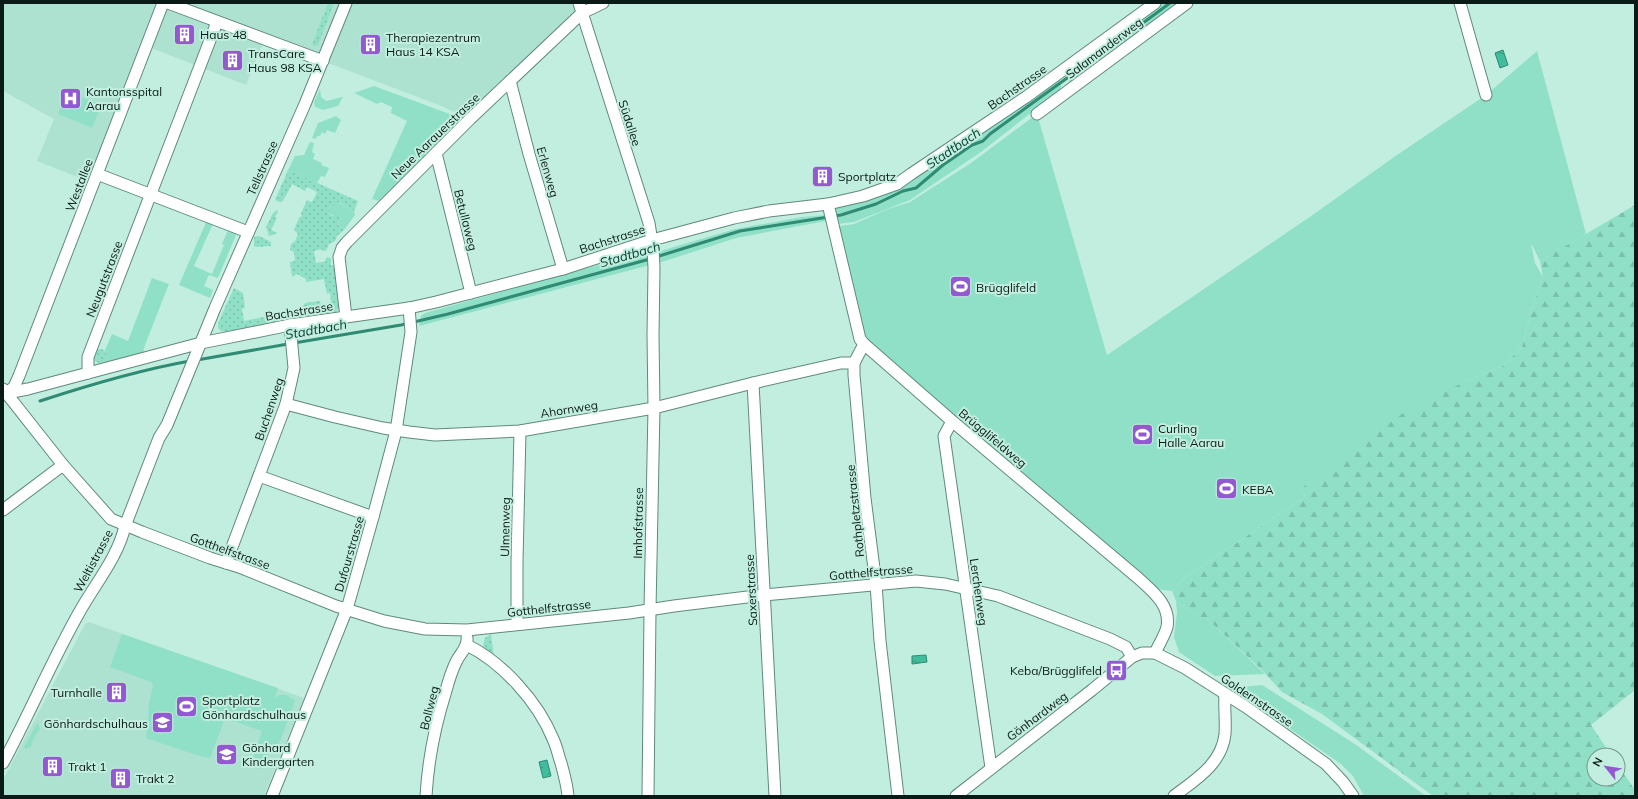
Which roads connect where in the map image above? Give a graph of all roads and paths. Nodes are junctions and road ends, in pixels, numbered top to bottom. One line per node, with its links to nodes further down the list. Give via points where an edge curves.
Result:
1 (164, 3): 15 (street, Westallee)
2 (168, 3): 9 (street)
3 (346, 3): 10 (street, Tellstrasse)
4 (603, 3): 8 (street, Neue Aarauerstrasse)
5 (1155, 3): 17 (street, Bachstrasse, via 1026,97 897,184 864,196)
6 (1187, 3): 13 (street, Salamanderweg)
7 (1460, 3): 12 (street)
8 (580, 8): 11 (street, Neue Aarauerstrasse); 19 (street, Südallee, via 649,223)
9 (217, 22): 10 (street); 16 (street, Neugutstrasse)
10 (323, 61): 18 (street, Tellstrasse)
11 (510, 81): 14 (street, Neue Aarauerstrasse); 20 (street, Erlenweg)
12 (1486, 95)
13 (1037, 114)
14 (436, 153): 21 (street, Betullaweg); 23 (street, Neue Aarauerstrasse, via 342,248 339,257)
15 (97, 174): 16 (street); 30 (street, Westallee, via 19,376 14,387)
16 (150, 194): 18 (street); 28 (street, Neugutstrasse, via 88,357)
17 (828, 204): 19 (street, Bachstrasse, via 734,218); 25 (street, Brügglifeldweg, via 860,339)
18 (248, 232): 26 (street, Tellstrasse)
19 (653, 245): 20 (street, Bachstrasse); 32 (street, Imhofstrasse)
20 (563, 269): 21 (street, Bachstrasse)
21 (471, 293): 22 (street, Bachstrasse)
22 (409, 313): 23 (street, Bachstrasse); 34 (street, Dufourstrasse, via 411,332)
23 (346, 317): 24 (street, Bachstrasse)
24 (290, 329): 26 (street, Bachstrasse); 31 (street, Buchenweg, via 294,368)
25 (864, 344): 27 (street); 33 (street, Brügglifeldweg)
26 (199, 348): 28 (street, Bachstrasse); 40 (street, Weltistrasse, via 167,425 159,438)
27 (854, 363): 29 (street, Ahornweg, via 841,363); 42 (street, Rothpletzstrasse, via 865,498)
28 (88, 373): 30 (street, Bachstrasse, via 28,389)
29 (753, 383): 32 (street, Ahornweg); 44 (street, Saxerstrasse)
30 (5, 391): 36 (street, Gotthelfstrasse)
31 (286, 404): 34 (street, Ahornweg, via 335,418); 37 (street, Buchenweg)
32 (654, 408): 35 (street, Ahornweg); 46 (street, Imhofstrasse)
33 (952, 421): 43 (street, Lerchenweg, via 944,436); 50 (street, Brügglifeldweg, via 1160,599 1167,616 1166,627)
34 (396, 430): 35 (street, Ahornweg, via 435,435); 39 (street, Dufourstrasse)
35 (520, 431): 47 (street, Ulmenweg)
36 (63, 465): 38 (street); 40 (street, Gotthelfstrasse, via 106,514)
37 (259, 476): 39 (street); 41 (street, Buchenweg)
38 (3, 510)
39 (373, 518): 45 (street, Dufourstrasse)
40 (125, 526): 41 (street, Gotthelfstrasse); 53 (street, Weltistrasse, via 98,585 80,610)
41 (226, 563): 45 (street, Gotthelfstrasse)
42 (876, 584): 43 (street, Gotthelfstrasse, via 916,581); 44 (street, Gotthelfstrasse); 60 (street, Rothpletzstrasse)
43 (965, 588): 51 (street, Gotthelfstrasse, via 998,596 1110,639 1126,648); 54 (street, Lerchenweg)
44 (764, 595): 46 (street, Gotthelfstrasse); 59 (street, Saxerstrasse)
45 (347, 609): 48 (street, Gotthelfstrasse, via 384,621 425,629); 55 (street, Dufourstrasse)
46 (650, 610): 47 (street, Gotthelfstrasse); 58 (street, Imhofstrasse)
47 (517, 624): 48 (street, Gotthelfstrasse)
48 (467, 630): 49 (street)
49 (467, 645): 56 (street, Bollweg, via 456,662 445,695); 57 (street, via 487,656 507,673 535,708 554,740)
50 (1155, 652): 51 (street); 52 (street, Goldernstrasse)
51 (1132, 656): 54 (street, Gönhardweg, via 1085,696)
52 (1224, 694): 62 (street, via 1225,734 1222,747 1205,772); 63 (street, Goldernstrasse, via 1326,764)
53 (3, 763)
54 (991, 768): 61 (street, Gönhardweg)
55 (272, 796)
56 (426, 796)
57 (568, 796)
58 (648, 796)
59 (775, 796)
60 (898, 796)
61 (956, 796)
62 (1174, 796)
63 (1354, 796)

